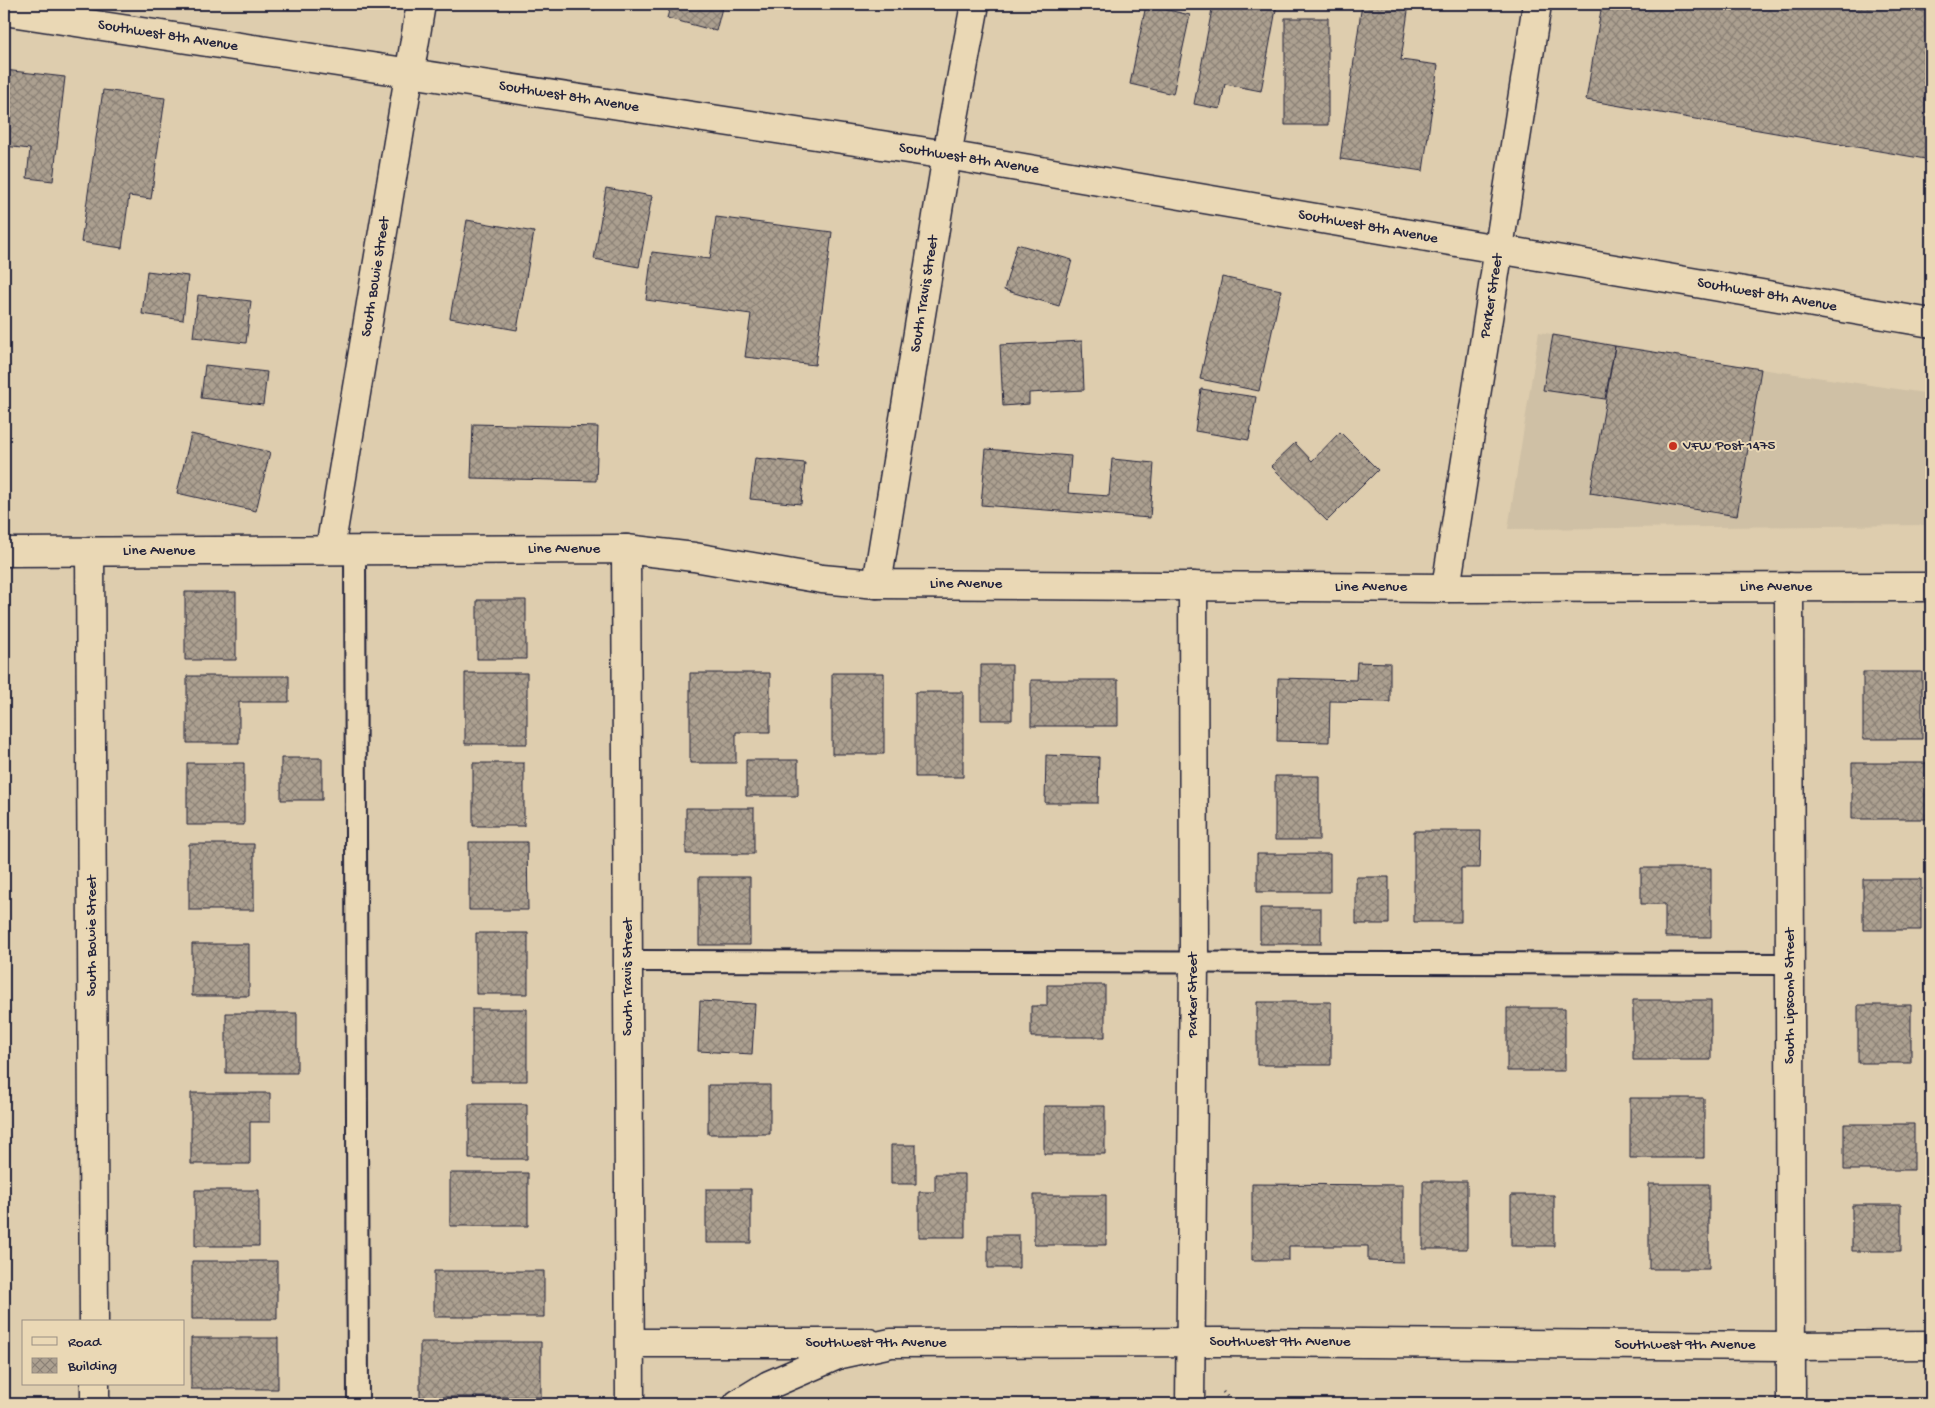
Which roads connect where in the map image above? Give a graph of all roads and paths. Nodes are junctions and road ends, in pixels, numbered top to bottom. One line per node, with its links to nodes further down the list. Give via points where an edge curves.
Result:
1 (421, 4): 5 (street, South Bowie Street)
2 (975, 4): 6 (street, South Travis Street)
3 (1537, 4): 7 (street, Parker Street)
4 (4, 11): 5 (street, Southwest 8th Avenue)
5 (410, 72): 6 (street, Southwest 8th Avenue); 9 (street, South Bowie Street)
6 (948, 155): 7 (street, Southwest 8th Avenue); 13 (street, South Travis Street)
7 (1500, 250): 8 (street, Southwest 8th Avenue); 17 (street, Parker Street)
8 (1931, 323)
9 (343, 549): 10 (street, Line Avenue); 11 (street, Line Avenue); 30 (lane)
10 (626, 549): 13 (street, Line Avenue); 18 (street, South Travis Street)
11 (90, 551): 12 (street, Line Avenue); 21 (street, South Bowie Street)
12 (4, 552)
13 (877, 584): 14 (street, Line Avenue)
14 (1193, 586): 17 (street, Line Avenue); 19 (street, Parker Street)
15 (1789, 587): 16 (street, Line Avenue); 17 (street, Line Avenue); 20 (street, South Lipscomb Street)
16 (1931, 587)
17 (1446, 588)
18 (628, 961): 19 (lane); 23 (street, South Travis Street)
19 (1194, 961): 20 (lane); 22 (street, Parker Street)
20 (1789, 964): 26 (street, South Lipscomb Street)
21 (94, 1320)
22 (1190, 1342): 24 (street, Southwest 9th Avenue); 26 (street, Southwest 9th Avenue); 33 (street, Parker Street)
23 (630, 1343): 24 (street, Southwest 9th Avenue); 31 (street, South Travis Street)
24 (891, 1343): 32 (street, via 840,1354 769,1385)
25 (1931, 1345): 26 (street, Southwest 9th Avenue)
26 (1791, 1346): 35 (street, South Lipscomb Street)
27 (95, 1386): 29 (street)
28 (1220, 1389): 34 (path)
29 (95, 1404)
30 (358, 1404)
31 (630, 1404)
32 (738, 1404)
33 (1190, 1404)
34 (1234, 1404)
35 (1791, 1404)

